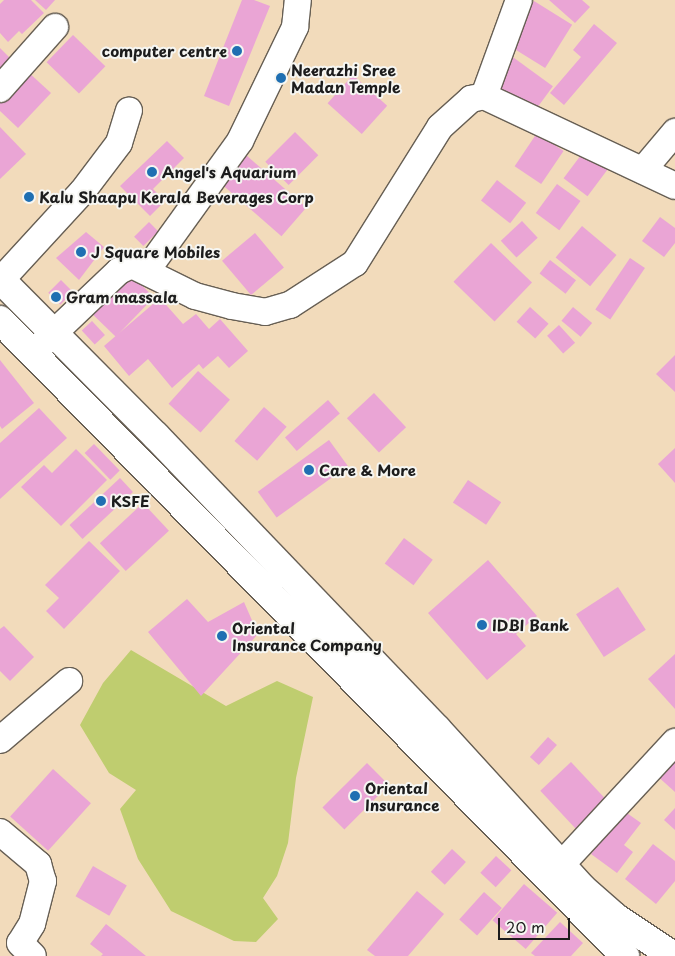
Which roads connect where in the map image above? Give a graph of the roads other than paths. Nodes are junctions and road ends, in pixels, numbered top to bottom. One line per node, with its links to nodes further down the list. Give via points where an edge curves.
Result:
1 (298, 0): 10 (street, via 295,27 240,141)
2 (519, 0): 5 (street)
3 (55, 27): 4 (street)
4 (0, 89)
5 (484, 96): 8 (street); 10 (street, via 470,99 440,127 355,263 290,305 265,312 232,306 195,296)
6 (128, 110): 11 (street, via 119,143 78,196)
7 (675, 132): 8 (street)
8 (643, 170): 9 (street)
9 (675, 186)
10 (147, 270): 13 (street, via 132,265 119,271)
11 (1, 280): 13 (main road)
12 (0, 320): 14 (main road)
13 (54, 331): 14 (street); 19 (main road, via 429,721)
14 (33, 353): 21 (main road)
15 (69, 681): 16 (street)
16 (0, 740)
17 (675, 742): 19 (street)
18 (0, 832): 20 (street, via 38,864 43,881)
19 (561, 864): 22 (main road, via 615,917)
20 (21, 952)
21 (625, 956)
22 (673, 956)

